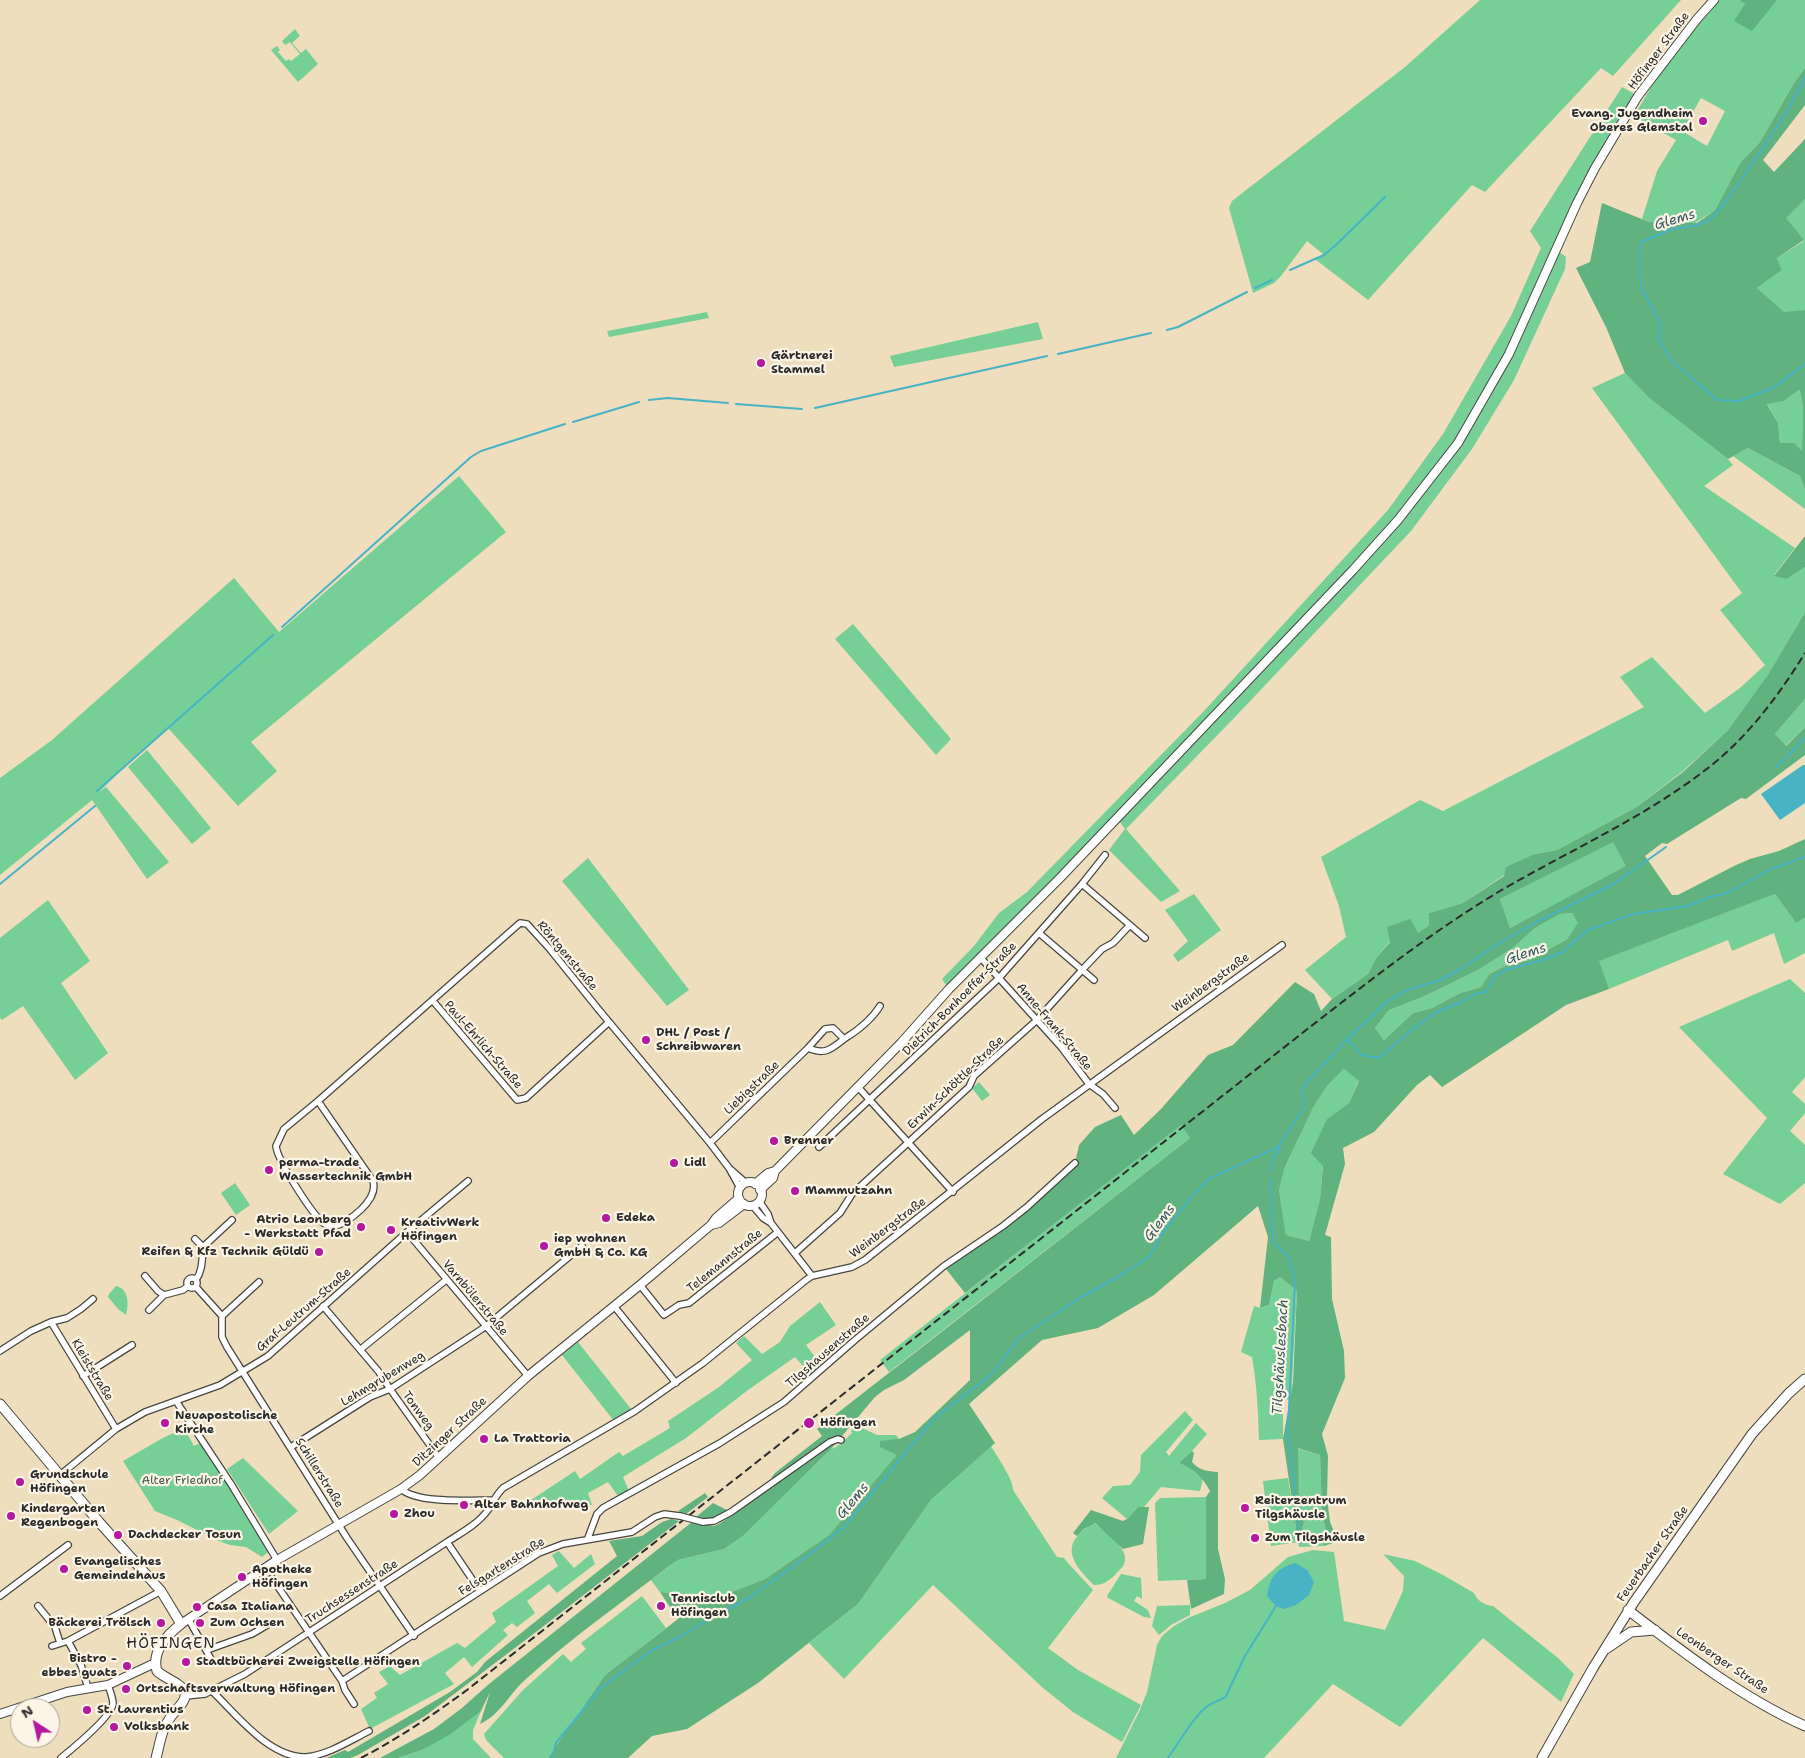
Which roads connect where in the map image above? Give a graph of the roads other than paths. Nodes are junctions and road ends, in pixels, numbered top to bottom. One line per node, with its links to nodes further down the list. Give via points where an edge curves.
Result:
1 (1714, 0): 8 (street, Höfinger Straße, via 1638,96 1595,168 1509,354 1458,443 1398,520 1353,570 1060,878)
2 (1105, 855): 3 (street, Dietrich-Bonhoeffer-Straße)
3 (1082, 884): 4 (street); 5 (street, Dietrich-Bonhoeffer-Straße)
4 (1129, 926): 6 (street); 9 (street, Erwin-Schöttle-Straße)
5 (1039, 933): 9 (street); 10 (street, Dietrich-Bonhoeffer-Straße)
6 (1144, 938)
7 (1282, 945): 18 (street, Weinbergstraße)
8 (980, 957): 10 (street, Anne-Frank-Straße); 19 (street, Höfinger Straße)
9 (1082, 970): 11 (street); 14 (street, Erwin-Schöttle-Straße)
10 (999, 978): 14 (street, Anne-Frank-Straße); 20 (street, Dietrich-Bonhoeffer-Straße)
11 (1094, 980)
12 (432, 1001): 15 (street, Paul-Ehrlich-Straße, via 517,1100 526,1098); 15 (street, Röntgenstraße, via 520,923 534,929); 21 (street, Röntgenstraße)
13 (880, 1006): 16 (street)
14 (1037, 1020): 18 (street, Anne-Frank-Straße); 23 (street, Erwin-Schöttle-Straße, via 974,1076 969,1087)
15 (609, 1022): 24 (street, Röntgenstraße)
16 (844, 1039): 17 (street, via 828,1050 818,1052); 17 (street, Liebigstraße, via 833,1028 825,1029)
17 (808, 1048): 24 (street, Liebigstraße)
18 (1089, 1084): 22 (street, Anne-Frank-Straße); 30 (street, Weinbergstraße)
19 (858, 1087): 20 (street); 29 (street, Höfinger Straße, via 775,1171 773,1178)
20 (870, 1100): 23 (street); 25 (street, Dietrich-Bonhoeffer-Straße)
21 (318, 1101): 21 (street, Röntgenstraße, via 284,1129 276,1151 316,1214 333,1228 364,1206 373,1196 375,1187)
22 (1115, 1108)
23 (908, 1142): 30 (street); 38 (street, Erwin-Schöttle-Straße, via 852,1194 840,1213)
24 (710, 1143): 28 (street, Röntgenstraße)
25 (819, 1147)
26 (1075, 1164): 74 (street, Tilgshausenstraße, via 1009,1221 935,1273 784,1402 720,1443 604,1508 597,1514)
27 (468, 1181): 33 (street, Graf-Leutrum-Straße)
28 (743, 1186): 29 (street); 31 (street)
29 (757, 1187): 31 (street, via 761,1196)
30 (953, 1192): 40 (street, Weinbergstraße, via 866,1260 852,1267)
31 (748, 1202): 34 (street); 44 (street, Ditzinger Straße, via 716,1218)
32 (232, 1220): 37 (street)
33 (407, 1232): 42 (street, Varnbülerstraße); 49 (street, Graf-Leutrum-Straße)
34 (778, 1232): 38 (street); 44 (street, Telemannstraße, via 689,1303 678,1304 664,1315)
35 (195, 1239): 37 (street)
36 (582, 1246): 54 (street, Lehmgrubenweg)
37 (203, 1247): 41 (street, via 202,1266)
38 (795, 1253): 40 (street)
39 (145, 1276): 47 (street)
40 (812, 1276): 62 (street, Weinbergstraße)
41 (196, 1280): 45 (street, via 188,1280); 46 (street)
42 (446, 1280): 54 (street, Varnbülerstraße); 56 (street)
43 (259, 1282): 52 (street)
44 (640, 1285): 50 (street, Ditzinger Straße)
45 (188, 1286): 46 (street); 47 (street)
46 (196, 1287): 52 (street)
47 (164, 1295): 51 (street)
48 (93, 1299): 53 (street, via 67,1318)
49 (324, 1306): 56 (street, Tonweg); 58 (street, Graf-Leutrum-Straße, via 268,1356)
50 (614, 1306): 60 (street, Ditzinger Straße); 62 (street)
51 (149, 1310)
52 (222, 1316): 58 (street, Schillerstraße, via 222,1337)
53 (52, 1322): 57 (street); 59 (street, Kleiststraße)
54 (485, 1327): 60 (street, Varnbülerstraße); 63 (street, Lehmgrubenweg)
55 (132, 1345): 59 (street)
56 (361, 1349): 63 (street, Tonweg)
57 (0, 1351)
58 (242, 1373): 64 (street, Graf-Leutrum-Straße); 68 (street, Schillerstraße)
59 (83, 1376): 66 (street, Kleiststraße)
60 (528, 1376): 69 (street, Ditzinger Straße)
61 (1805, 1379): 84 (main road, Feuerbacher Straße, via 1752,1434)
62 (676, 1383): 72 (street, Weinbergstraße, via 618,1422 504,1488)
63 (390, 1390): 68 (street, Lehmgrubenweg, via 370,1397); 69 (street, Tonweg)
64 (176, 1401): 66 (street, Graf-Leutrum-Straße, via 145,1412); 77 (street)
65 (0, 1404): 70 (main road)
66 (116, 1429): 70 (street, Graf-Leutrum-Straße)
67 (841, 1440): 74 (street, Felsgartenstraße, bridge, via 838,1438 823,1446 714,1521 703,1522 664,1514 632,1532)
68 (291, 1448): 73 (street, Schillerstraße)
69 (439, 1458): 71 (street, Ditzinger Straße)
70 (60, 1475): 80 (main road)
71 (401, 1489): 72 (street, via 411,1495 429,1498); 73 (street, Ditzinger Straße)
72 (493, 1500): 75 (street, Truchsessenstraße, via 478,1521)
73 (338, 1524): 77 (street, Ditzinger Straße); 79 (street, Schillerstraße)
74 (588, 1538): 81 (street, Felsgartenstraße, via 540,1553)
75 (447, 1542): 79 (street, Truchsessenstraße); 81 (street)
76 (68, 1545): 82 (street)
77 (277, 1560): 85 (street, Ditzinger Straße)
78 (272, 1578): 88 (street)
79 (379, 1587): 88 (street, Truchsessenstraße); 89 (street, Schillerstraße)
80 (160, 1591): 85 (main road); 90 (street)
81 (480, 1591): 89 (street, Felsgartenstraße)
82 (0, 1596)
83 (38, 1606): 91 (street, via 55,1627)
84 (1628, 1610): 87 (main road, Leonberger Straße); 94 (main road, Feuerbacher Straße)
85 (185, 1622): 93 (street); 96 (main road, via 165,1641)
86 (269, 1624): 93 (street, via 252,1634)
87 (1654, 1630): 94 (main road, via 1631,1632); 104 (main road, Leonberger Straße, via 1738,1689)
88 (309, 1631): 97 (street); 100 (street, Truchsessenstraße, via 245,1674)
89 (414, 1636): 97 (street, Felsgartenstraße)
90 (68, 1640): 91 (street); 99 (street)
91 (60, 1643): 92 (street)
92 (52, 1646)
93 (207, 1650): 95 (street)
94 (1604, 1650): 108 (main road, Feuerbacher Straße)
95 (211, 1659)
96 (155, 1663): 98 (street); 101 (main road, via 157,1671 180,1685)
97 (342, 1681): 102 (street)
98 (108, 1685): 99 (street); 106 (street, via 113,1700 110,1711)
99 (88, 1688): 103 (street)
100 (212, 1691): 101 (street, Truchsessenstraße); 105 (street, via 267,1745 282,1754 307,1757 326,1752)
101 (185, 1696): 107 (main road, via 164,1728)
102 (354, 1704)
103 (0, 1714)
104 (1805, 1726)
105 (369, 1731)
106 (61, 1758)
107 (156, 1758)
108 (1542, 1758)

